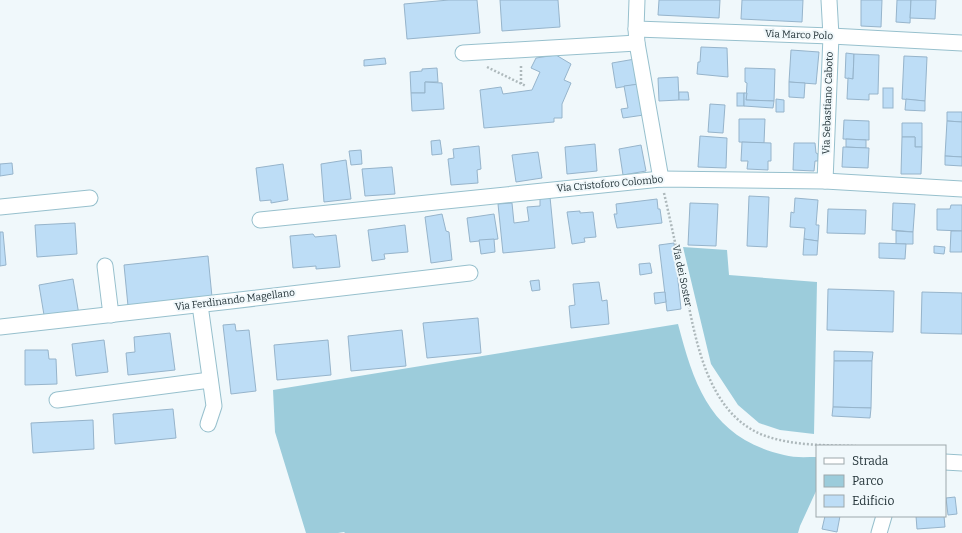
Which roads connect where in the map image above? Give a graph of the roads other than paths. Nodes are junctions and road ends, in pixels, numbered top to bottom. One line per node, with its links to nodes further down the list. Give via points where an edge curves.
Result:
1 (637, 0): 3 (street)
2 (829, 0): 4 (street, Via Sebastiano Caboto)
3 (636, 36): 4 (street, Via Marco Polo); 6 (street, Via Marco Polo, via 521,50); 7 (street)
4 (831, 36): 5 (street, Via Marco Polo); 8 (street, Via Sebastiano Caboto)
5 (962, 43)
6 (463, 53)
7 (661, 179): 8 (street, Via Cristoforo Colombo); 12 (street, Via Cristoforo Colombo)
8 (825, 181): 9 (street, Via Cristoforo Colombo)
9 (962, 189)
10 (90, 198): 11 (street)
11 (0, 207)
12 (260, 220)
13 (105, 266): 16 (street)
14 (470, 273): 15 (street, Via Ferdinando Magellano)
15 (200, 305): 16 (street, Via Ferdinando Magellano); 18 (street)
16 (111, 314): 17 (street, Via Ferdinando Magellano)
17 (0, 327)
18 (210, 380): 19 (street); 20 (street, via 214,406)
19 (57, 400)
20 (208, 424)
21 (946, 462): 22 (street)
22 (962, 462)
23 (884, 517): 24 (street)
24 (879, 533)

